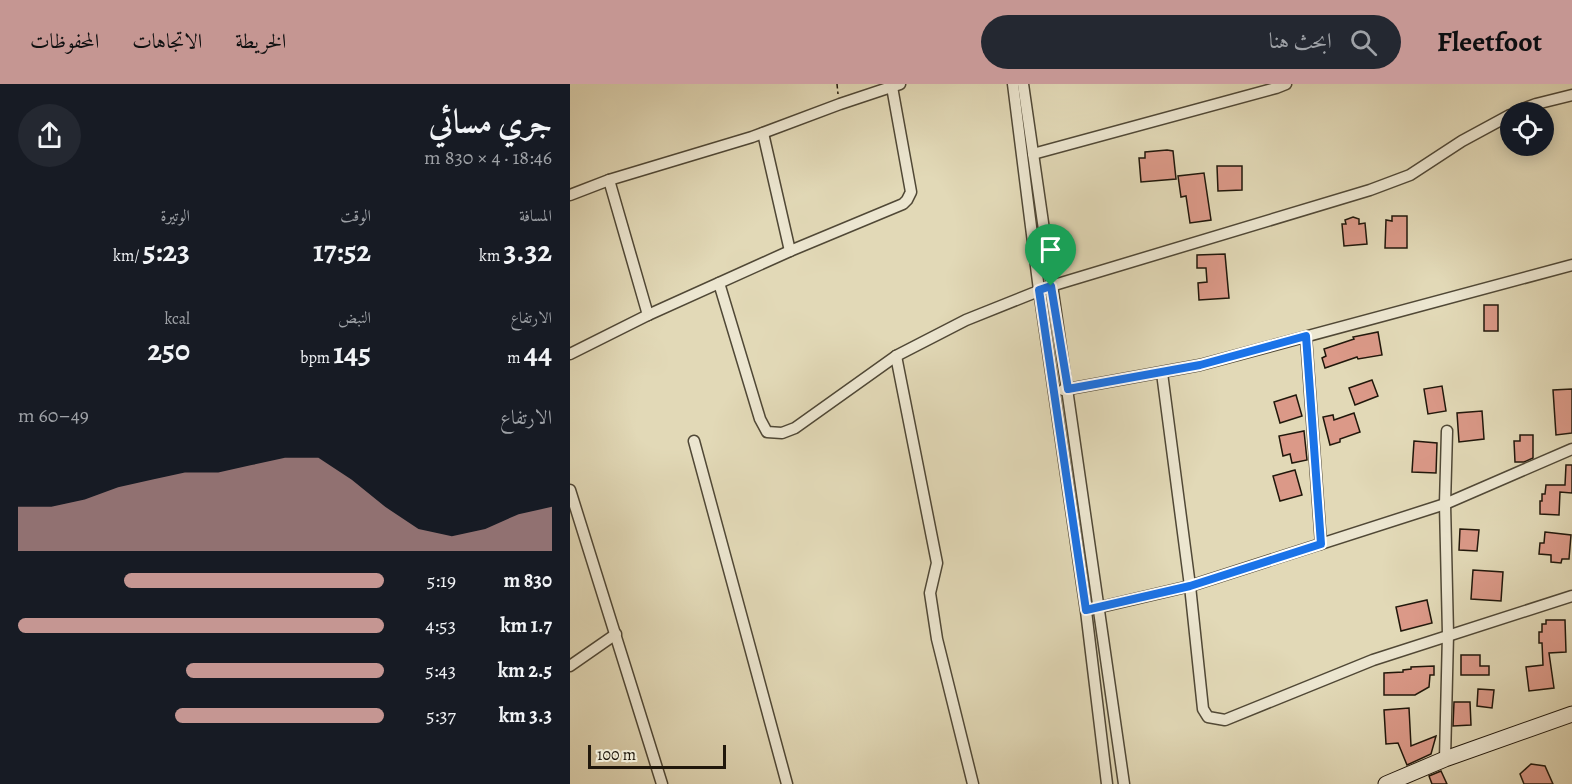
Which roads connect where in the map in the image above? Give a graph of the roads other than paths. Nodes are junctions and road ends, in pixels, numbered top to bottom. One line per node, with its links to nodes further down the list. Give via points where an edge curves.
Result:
1 (1013, 84): 16 (street)
2 (1023, 84): 9 (street)
3 (1286, 84): 9 (street)
4 (896, 86): 8 (street); 12 (street, via 908,200)
5 (1572, 94): 6 (street)
6 (1543, 102)
7 (1500, 120): 15 (street, via 1410,175 1370,190)
8 (763, 133): 10 (street); 12 (street)
9 (1033, 154): 15 (street)
10 (609, 180): 11 (street); 17 (street)
11 (570, 195)
12 (790, 251): 14 (street)
13 (1572, 265): 18 (street)
14 (719, 283): 17 (street); 20 (street, via 752,396 767,432 782,433 795,428)
15 (1051, 286): 16 (street); 22 (street)
16 (1039, 290): 20 (street, via 966,320); 23 (street)
17 (648, 315): 19 (street)
18 (1306, 336): 21 (street); 29 (street)
19 (570, 354)
20 (897, 356): 41 (street, via 937,563 930,593 937,639)
21 (1162, 373): 22 (street); 30 (street)
22 (1068, 389): 23 (street); 32 (street)
23 (1054, 391): 33 (street)
24 (1447, 431): 28 (street)
25 (694, 441): 40 (street)
26 (1572, 449): 28 (street)
27 (570, 490): 34 (street)
28 (1446, 504): 29 (street); 35 (street)
29 (1321, 544): 30 (street)
30 (1190, 586): 32 (street); 35 (street, via 1203,709 1214,720 1225,720)
31 (1572, 596): 35 (street)
32 (1098, 607): 33 (street); 43 (street)
33 (1086, 610): 42 (street)
34 (616, 634): 36 (street); 39 (street)
35 (1448, 634): 38 (street)
36 (570, 666)
37 (1572, 714): 38 (street)
38 (1444, 759): 44 (street)
39 (662, 784)
40 (787, 784)
41 (973, 784)
42 (1107, 784)
43 (1124, 784)
44 (1386, 784)

